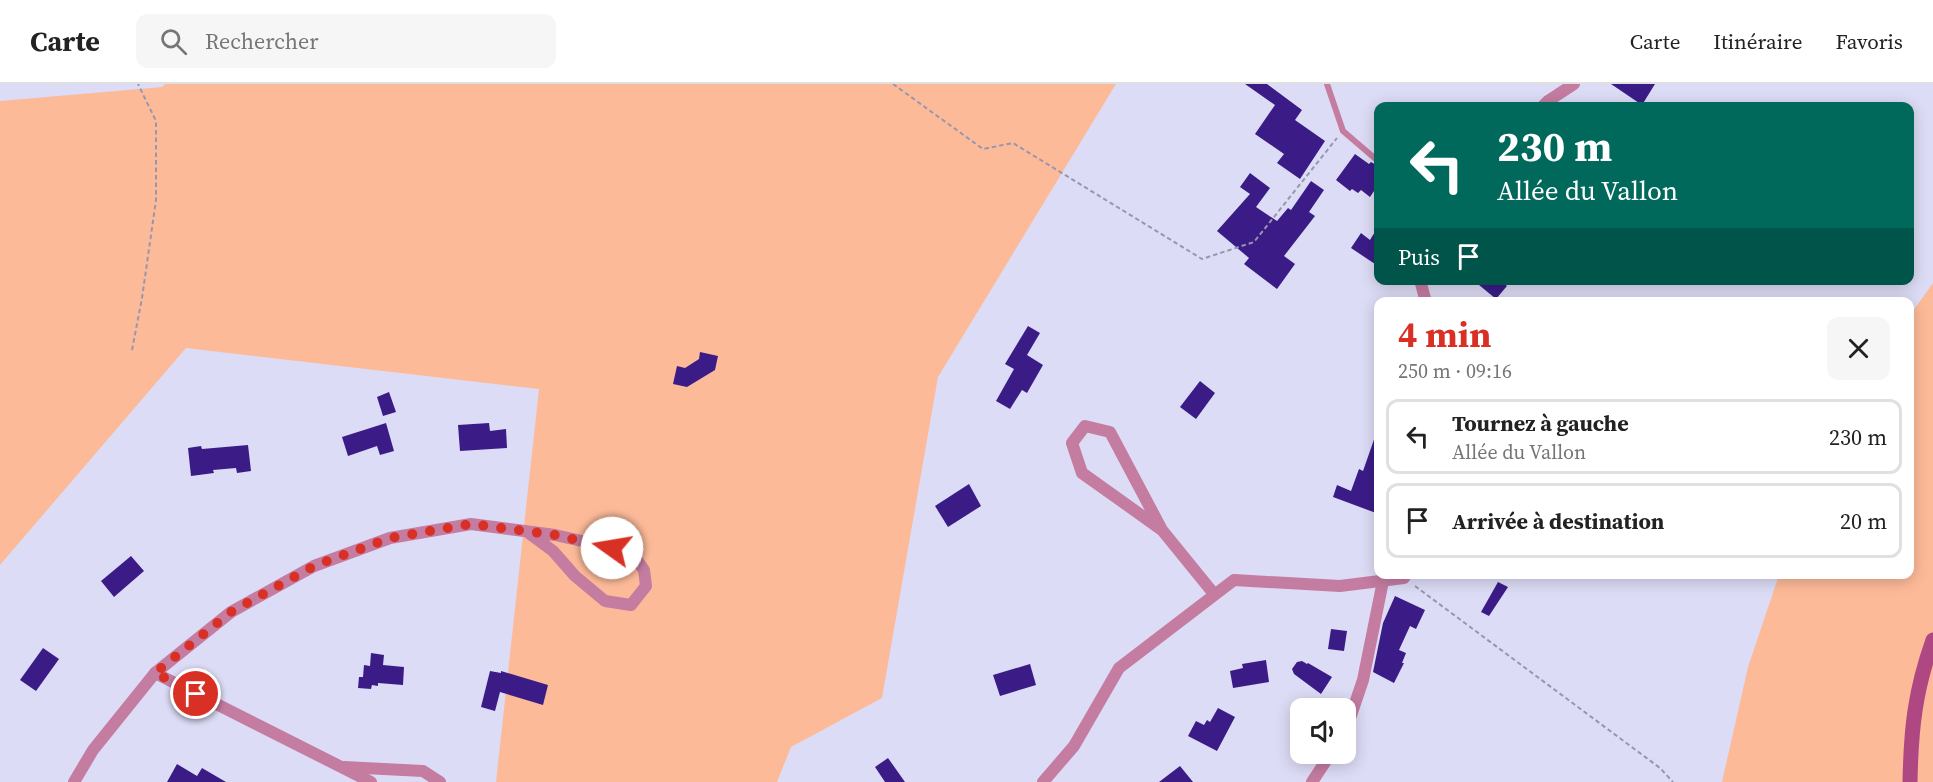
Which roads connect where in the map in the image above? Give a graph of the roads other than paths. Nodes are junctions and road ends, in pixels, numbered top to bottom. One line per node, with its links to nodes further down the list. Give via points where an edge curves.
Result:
1 (1328, 84): 4 (lane, via 1343,131)
2 (1574, 84): 3 (street)
3 (1547, 102)
4 (1374, 158)
5 (1162, 530): 5 (street, via 1110,432 1084,426 1072,443 1082,473); 9 (street)
6 (526, 531): 6 (street, via 631,552 644,570 646,586 631,606 606,601); 11 (street, via 471,524 390,538 314,566 231,612)
7 (1388, 579): 8 (street)
8 (1383, 580): 9 (street, via 1340,586 1234,580); 12 (street)
9 (1214, 594): 18 (street, via 1119,668 1074,746)
10 (1933, 640): 20 (street, via 1916,698)
11 (155, 673): 14 (street); 15 (street, via 93,750)
12 (1356, 701)
13 (1324, 764): 19 (street)
14 (340, 766): 16 (street); 17 (street, via 423,771)
15 (74, 782)
16 (371, 782)
17 (440, 782)
18 (1043, 782)
19 (1312, 782)
20 (1910, 782)

